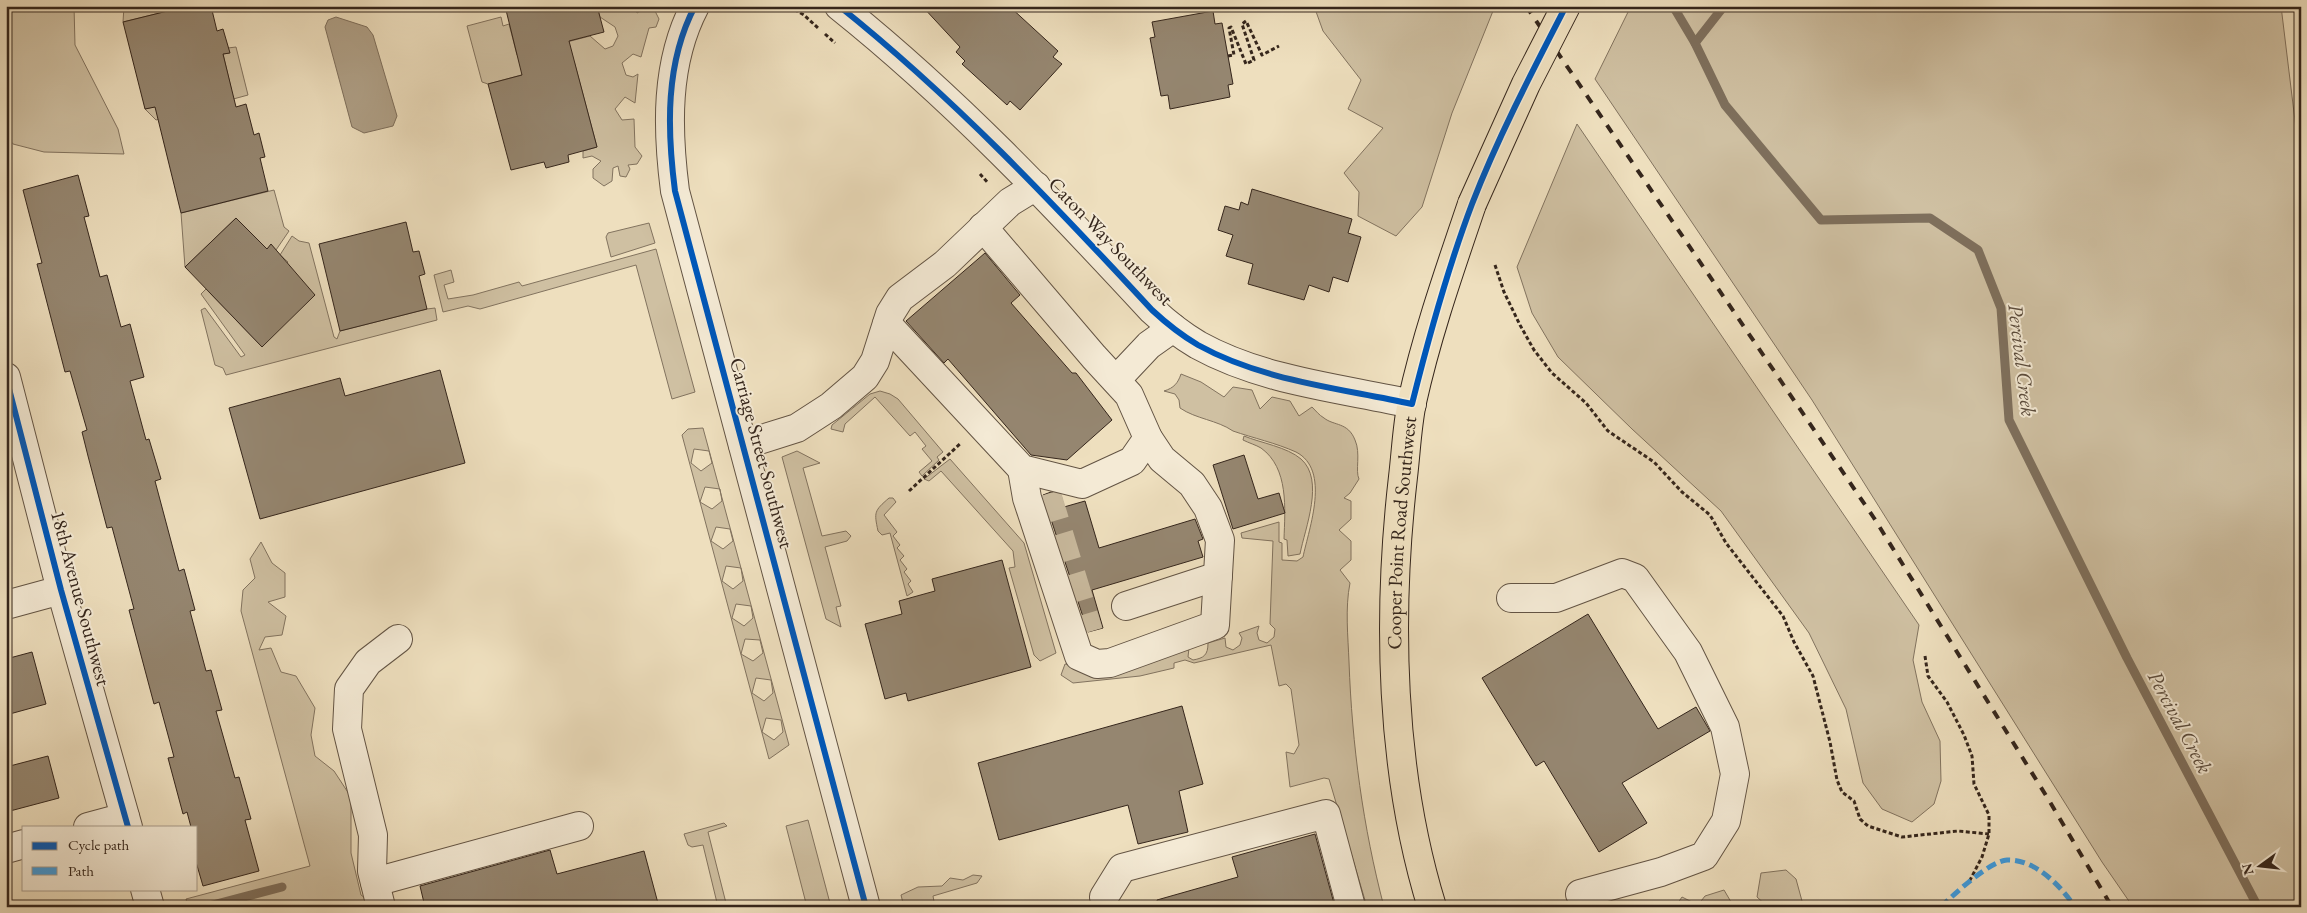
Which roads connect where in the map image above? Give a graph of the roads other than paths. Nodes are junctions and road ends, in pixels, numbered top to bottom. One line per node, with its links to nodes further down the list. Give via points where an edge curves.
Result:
1 (695, 6): 12 (street, Carriage Street Southwest, via 678,52 672,82 670,152 675,191)
2 (839, 6): 4 (street, Caton Way Southwest, via 966,117)
3 (1566, 6): 10 (main road, Cooper Point Road Southwest, bridge, via 1526,84 1467,220 1431,328)
4 (1036, 186): 5 (street, via 1010,202); 7 (street, Caton Way Southwest, via 1152,310)
5 (983, 227): 6 (street, via 945,264 900,298); 9 (street)
6 (887, 324): 12 (street, via 875,362 865,377 831,406 797,428); 13 (street)
7 (1173, 328): 9 (street, via 1149,345); 10 (street, Caton Way Southwest, via 1198,345 1235,363 1275,376)
8 (6, 377): 15 (street, 18th Avenue Southwest)
9 (1116, 380): 11 (street, via 1129,395)
10 (1412, 404): 34 (main road, Cooper Point Road Southwest, via 1398,518 1394,593 1396,676 1410,814)
11 (1148, 438): 13 (street, via 1132,461 1082,484 1048,485); 14 (street, via 1162,459 1192,484 1208,508 1220,540)
12 (743, 445): 32 (street, Carriage Street Southwest)
13 (1022, 469): 21 (street, via 1028,498 1079,656)
14 (1218, 576): 18 (street); 21 (street, via 1215,625 1130,657)
15 (61, 590): 17 (street); 22 (street, 18th Avenue Southwest)
16 (1511, 598): 28 (street, via 1556,598 1622,574 1635,578 1688,652 1725,727 1735,774 1726,821 1704,856 1661,872)
17 (6, 605)
18 (1126, 606)
19 (1089, 632): 21 (street)
20 (398, 639): 29 (street, via 368,662 348,690 347,729 373,834 372,871)
21 (1097, 664)
22 (126, 822): 23 (street)
23 (96, 826)
24 (579, 826): 29 (street)
25 (22, 845): 26 (street)
26 (6, 849)
27 (145, 890): 31 (street)
28 (1580, 894)
29 (378, 895)
30 (1104, 897): 33 (street, via 1122,868 1326,814)
31 (150, 907)
32 (866, 907)
33 (1351, 907)
34 (1432, 907)

